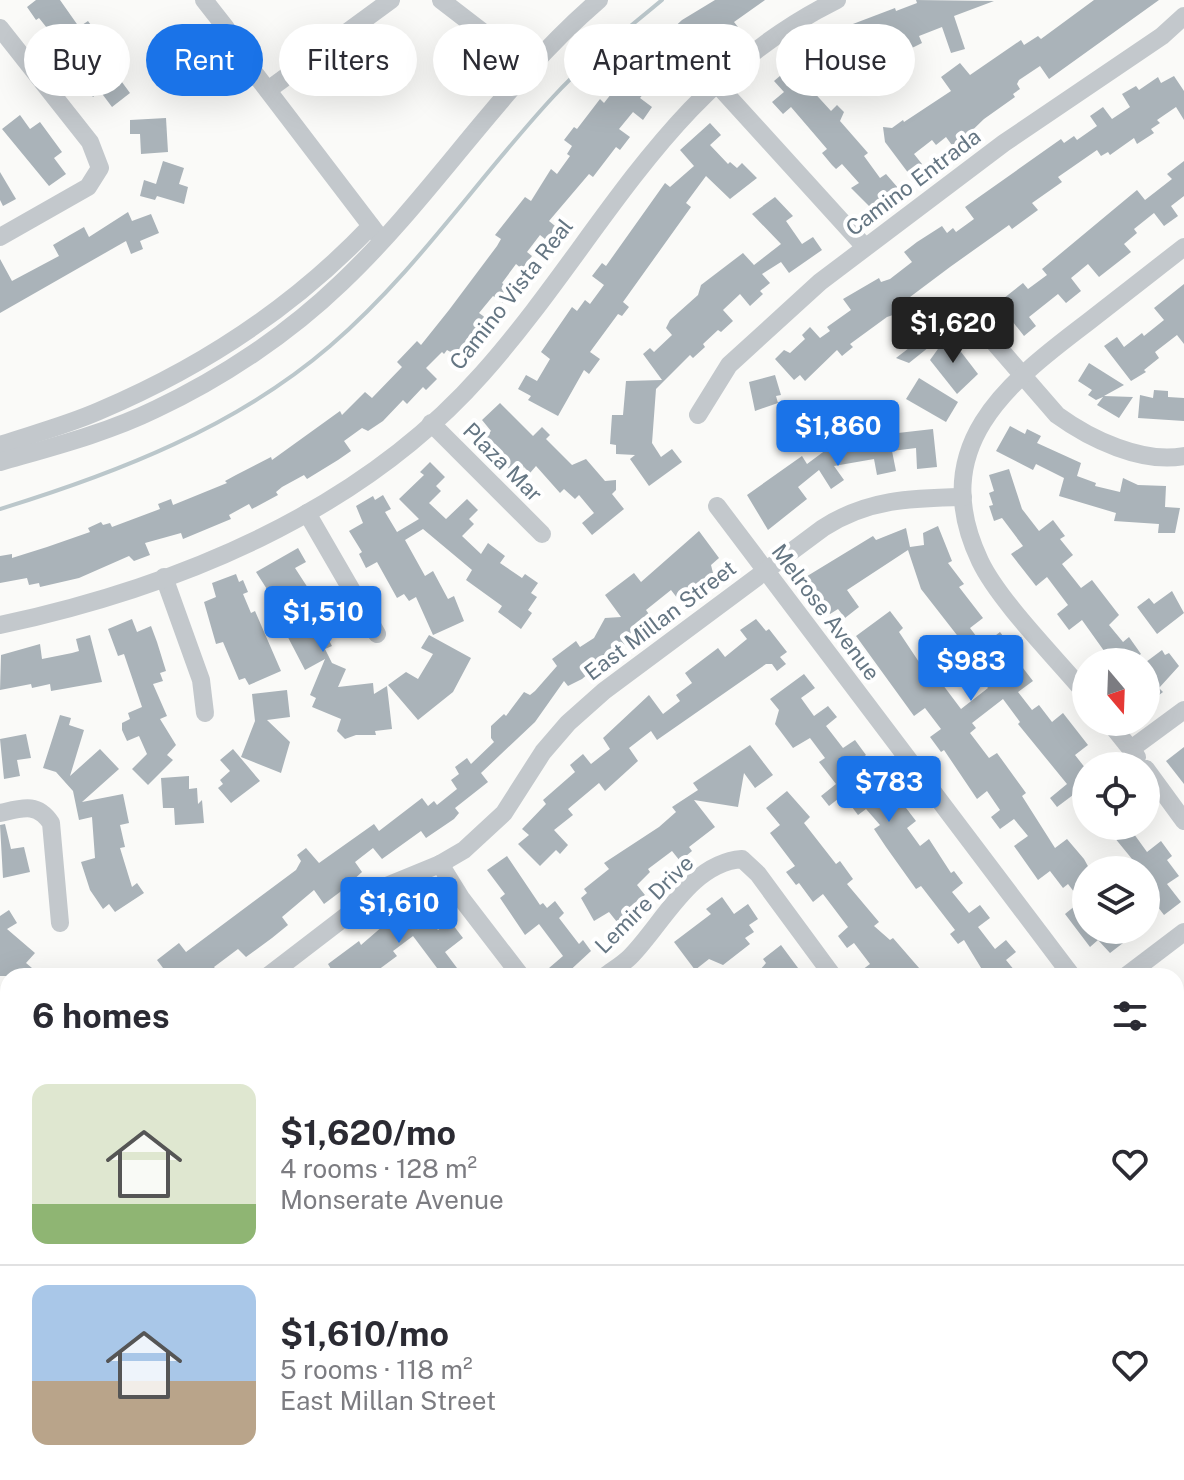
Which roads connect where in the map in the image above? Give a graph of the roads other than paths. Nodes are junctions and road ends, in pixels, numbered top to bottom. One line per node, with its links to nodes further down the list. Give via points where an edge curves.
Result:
1 (204, 0): 11 (street)
2 (391, 0): 11 (street)
3 (441, 0): 7 (street)
4 (599, 0): 10 (street)
5 (837, 0): 9 (street, Camino Vista Real)
6 (1184, 16): 17 (street, Camino Entrada)
7 (472, 24)
8 (0, 28): 16 (street, via 90,142 100,168 96,180)
9 (760, 47)
10 (548, 48)
11 (268, 90): 15 (street)
12 (502, 96): 15 (street)
13 (702, 96): 22 (street, Camino Vista Real, via 654,149 481,374)
14 (728, 96): 17 (street)
15 (377, 233): 23 (street, via 245,336 159,384); 25 (street, via 341,284 225,372 154,410)
16 (0, 237)
17 (865, 247): 21 (street, Camino Entrada, via 729,365)
18 (1184, 247): 20 (street)
19 (973, 318): 20 (street)
20 (1021, 373): 24 (street, via 1057,415 1091,437 1147,455); 26 (street, via 976,432)
21 (698, 415)
22 (431, 423): 28 (street, Camino Vista Real, via 365,476); 29 (street, Plaza Mar)
23 (0, 445)
24 (1184, 456)
25 (0, 462)
26 (963, 497): 30 (street, East Millan Street, via 896,499 855,509); 34 (street, via 980,560 993,582)
27 (717, 506): 30 (street, Melrose Avenue)
28 (307, 513): 31 (street, Camino Vista Real); 33 (street)
29 (542, 534)
30 (764, 570): 43 (street, East Millan Street, via 568,723 504,813 464,850); 50 (street, Melrose Avenue)
31 (164, 577): 32 (street, Camino Vista Real, via 100,600); 36 (street, via 201,680)
32 (0, 625)
33 (377, 634)
34 (1072, 677)
35 (1184, 710): 38 (street)
36 (205, 713)
37 (1120, 736): 38 (street)
38 (1131, 749): 39 (street)
39 (1133, 752)
40 (1160, 788): 42 (street)
41 (0, 813): 44 (street, via 31,807 43,811 51,823)
42 (1184, 821)
43 (440, 864): 46 (street, East Millan Street, via 384,887); 47 (street)
44 (60, 923)
45 (1184, 932): 51 (street)
46 (295, 968)
47 (515, 968)
48 (616, 968): 49 (street, Lemire Drive, via 672,904 717,865 731,860 747,861)
49 (827, 968)
50 (1066, 968)
51 (1137, 968)

